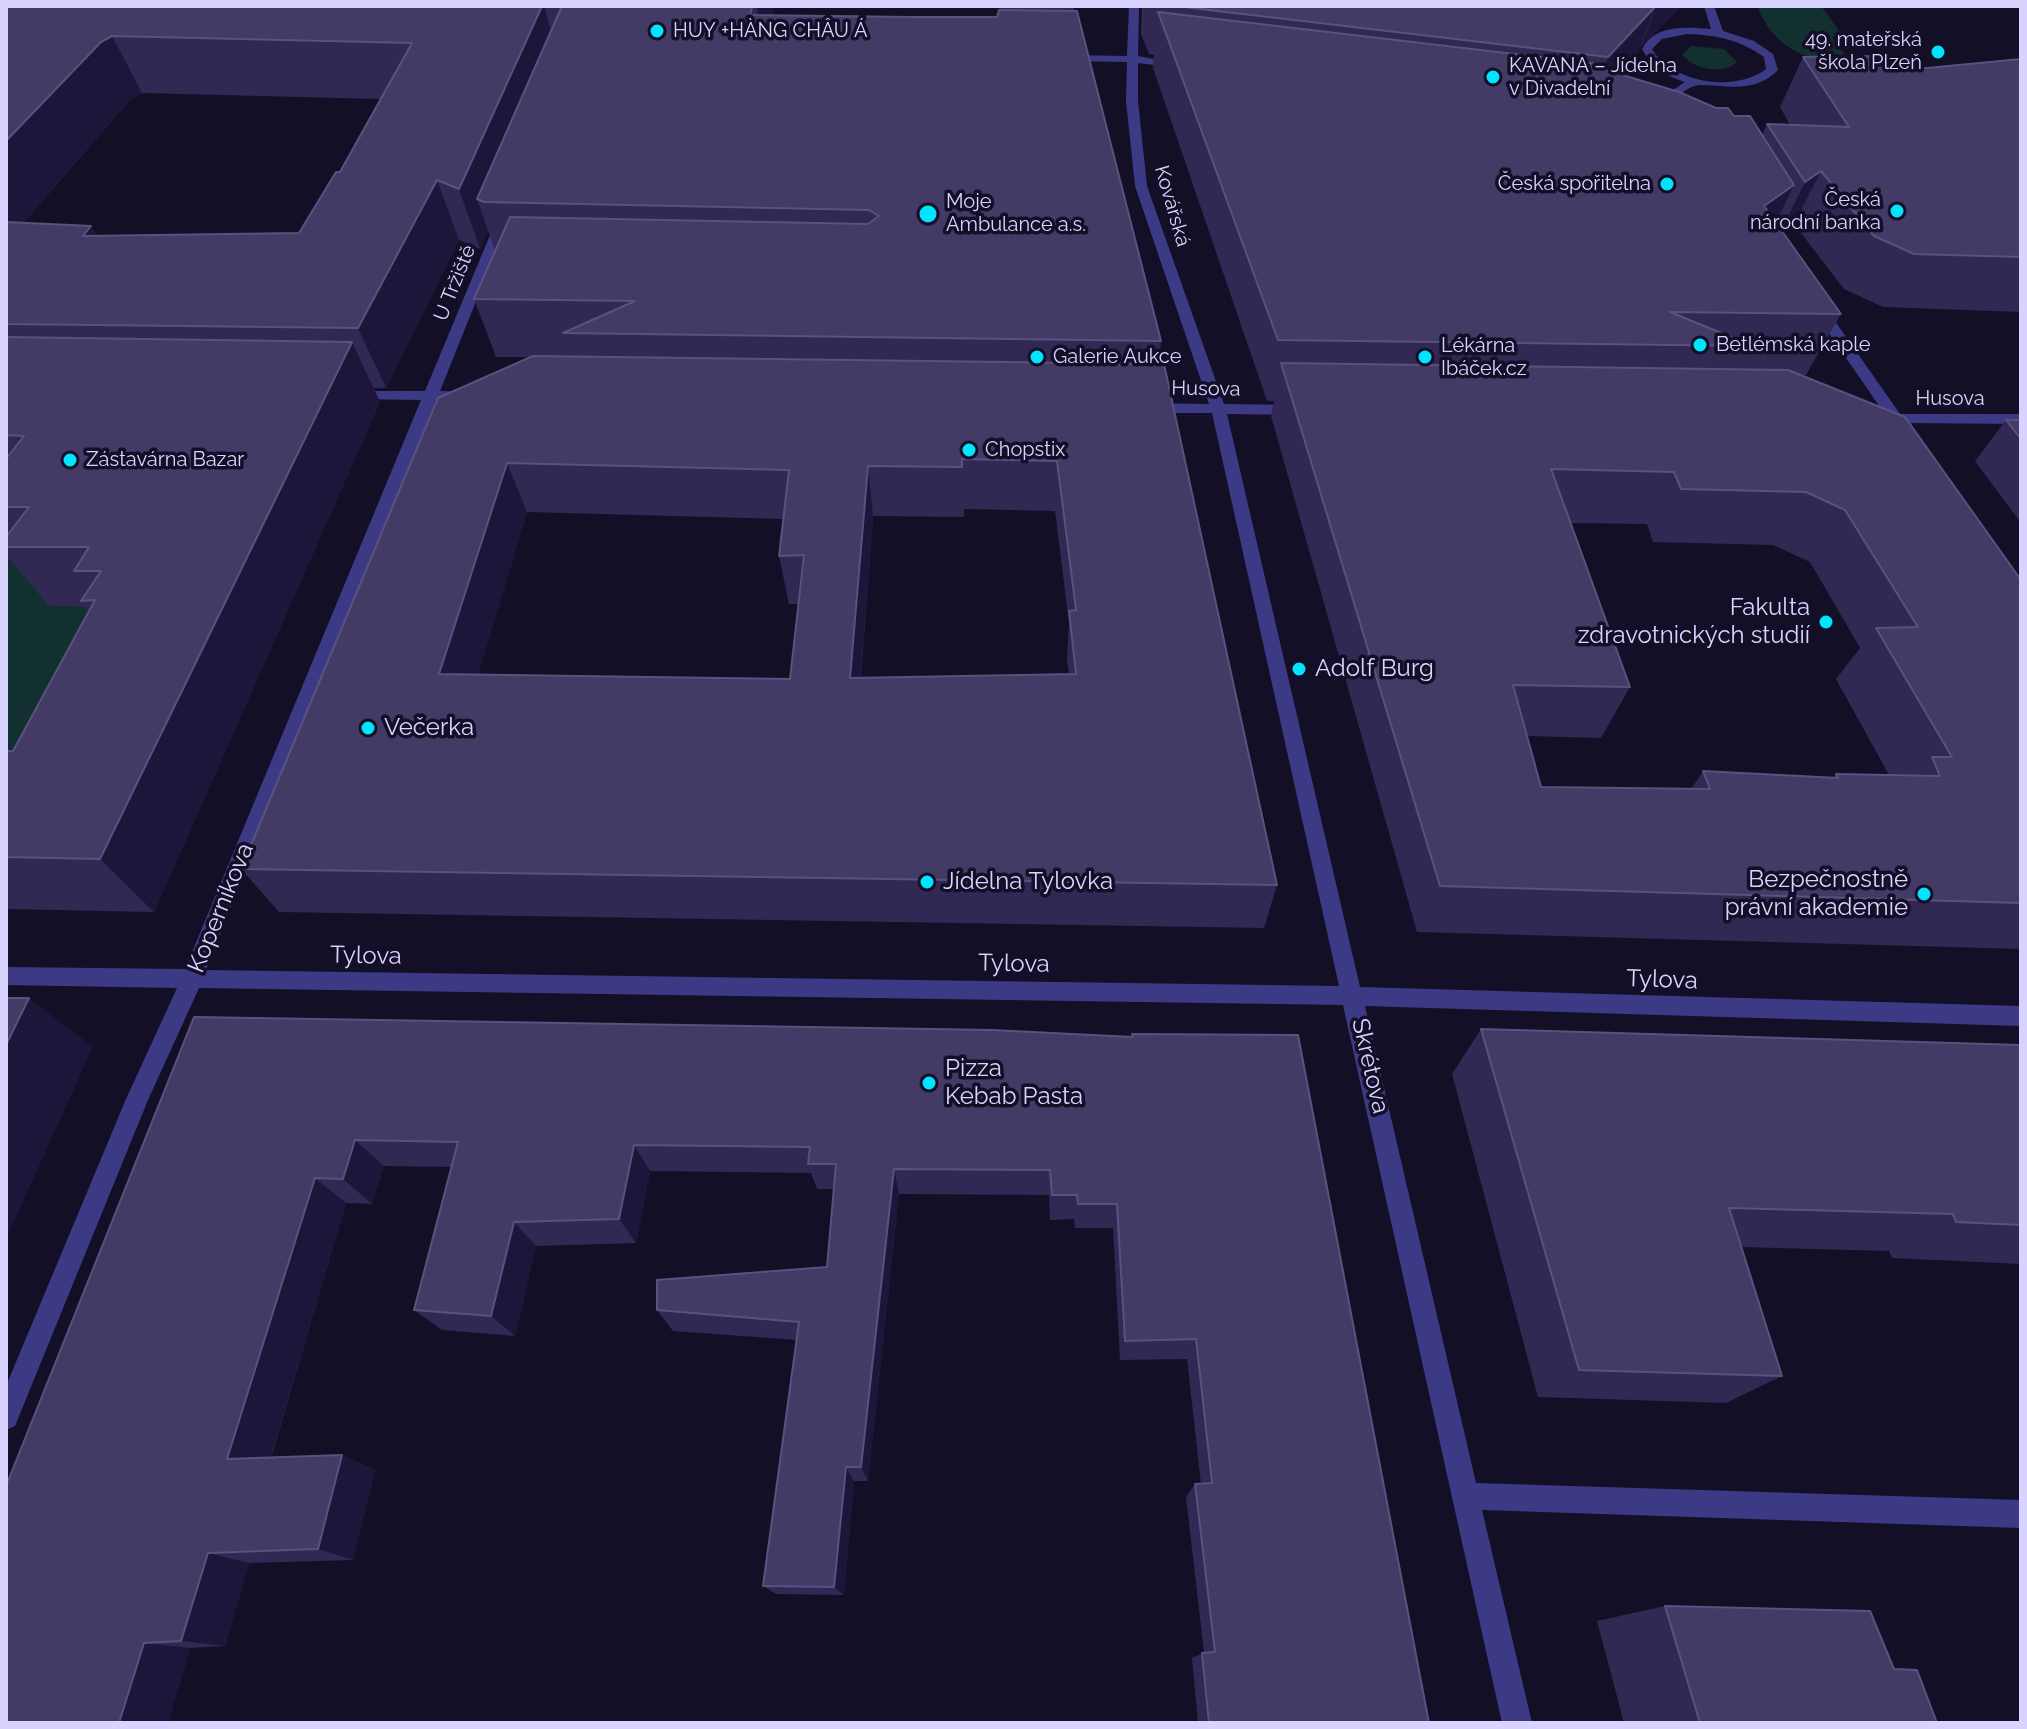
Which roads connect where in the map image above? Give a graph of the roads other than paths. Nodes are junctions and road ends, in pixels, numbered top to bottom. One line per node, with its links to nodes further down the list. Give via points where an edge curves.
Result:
1 (1134, 6): 7 (street, Kovářská)
2 (1709, 6): 3 (street)
3 (1718, 33): 5 (street, via 1669,33 1651,41); 9 (street, via 1757,46 1769,56)
4 (1632, 51): 5 (street)
5 (1647, 54): 11 (street, via 1660,67)
6 (1056, 58): 7 (street)
7 (1133, 59): 8 (street); 21 (street, Kovářská, via 1141,186)
8 (1198, 67)
9 (1772, 70): 10 (street); 11 (street, via 1758,81 1740,85)
10 (1785, 71)
11 (1695, 81): 12 (street, via 1663,110)
12 (1641, 112)
13 (507, 208): 14 (street, U Tržiště)
14 (483, 266): 15 (street); 18 (street, U Tržiště)
15 (499, 267)
16 (1808, 293): 24 (street)
17 (332, 395): 18 (street)
18 (430, 396): 19 (street); 28 (street, Koperníkova)
19 (490, 397)
20 (1131, 407): 21 (street, Husova)
21 (1218, 409): 22 (street, Husova); 29 (street, Skrétova)
22 (1308, 410)
23 (1866, 418): 24 (street, Husova)
24 (1895, 418): 25 (street, Husova); 26 (street)
25 (2021, 419)
26 (1909, 440)
27 (6, 976): 28 (street, Tylova)
28 (192, 979): 29 (street, Tylova); 31 (street, Koperníkova)
29 (1354, 996): 30 (street, Tylova); 32 (street, Skrétova)
30 (2021, 1016)
31 (6, 1417)
32 (1466, 1496): 33 (street); 34 (street, Skrétova)
33 (2021, 1514)
34 (1517, 1723)

